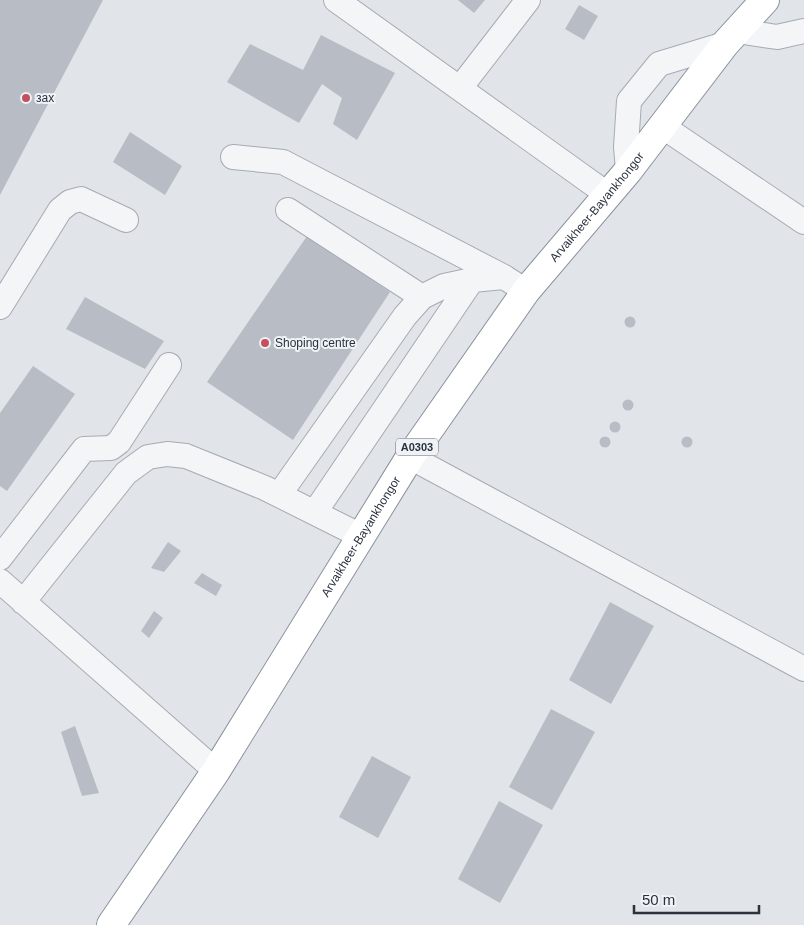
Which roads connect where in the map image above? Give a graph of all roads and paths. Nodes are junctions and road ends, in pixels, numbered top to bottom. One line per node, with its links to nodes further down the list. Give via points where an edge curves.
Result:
1 (336, 0): 6 (street)
2 (528, 0): 6 (street)
3 (765, 0): 5 (highway, Arvaikheer-Bayankhongor / A0303)
4 (804, 31): 5 (street, via 777,37)
5 (731, 37): 7 (highway, Arvaikheer-Bayankhongor / A0303); 9 (street, via 659,64 629,101)
6 (460, 88): 10 (street)
7 (662, 126): 9 (highway, Arvaikheer-Bayankhongor / A0303); 13 (street)
8 (233, 157): 15 (street, via 283,162)
9 (628, 171): 10 (highway, Arvaikheer-Bayankhongor / A0303)
10 (607, 194): 15 (highway, Arvaikheer-Bayankhongor / A0303)
11 (288, 210): 16 (street)
12 (126, 220): 17 (street, via 82,199 70,202 60,210)
13 (804, 222)
14 (472, 280): 15 (street); 16 (street, via 444,286); 21 (street)
15 (515, 284): 19 (highway, Arvaikheer-Bayankhongor / A0303)
16 (422, 297): 20 (street, via 405,316)
17 (0, 307)
18 (169, 365): 23 (street, via 119,442 111,448 84,449)
19 (410, 457): 22 (highway, Arvaikheer-Bayankhongor / A0303); 26 (street)
20 (279, 495): 21 (street); 25 (street, via 186,456 148,457 126,473)
21 (315, 512): 22 (street)
22 (361, 536): 27 (highway, Arvaikheer-Bayankhongor / A0303)
23 (0, 558)
24 (0, 580): 25 (street)
25 (23, 602): 27 (street)
26 (804, 670)
27 (216, 771): 28 (highway, Arvaikheer-Bayankhongor / A0303)
28 (111, 925)

